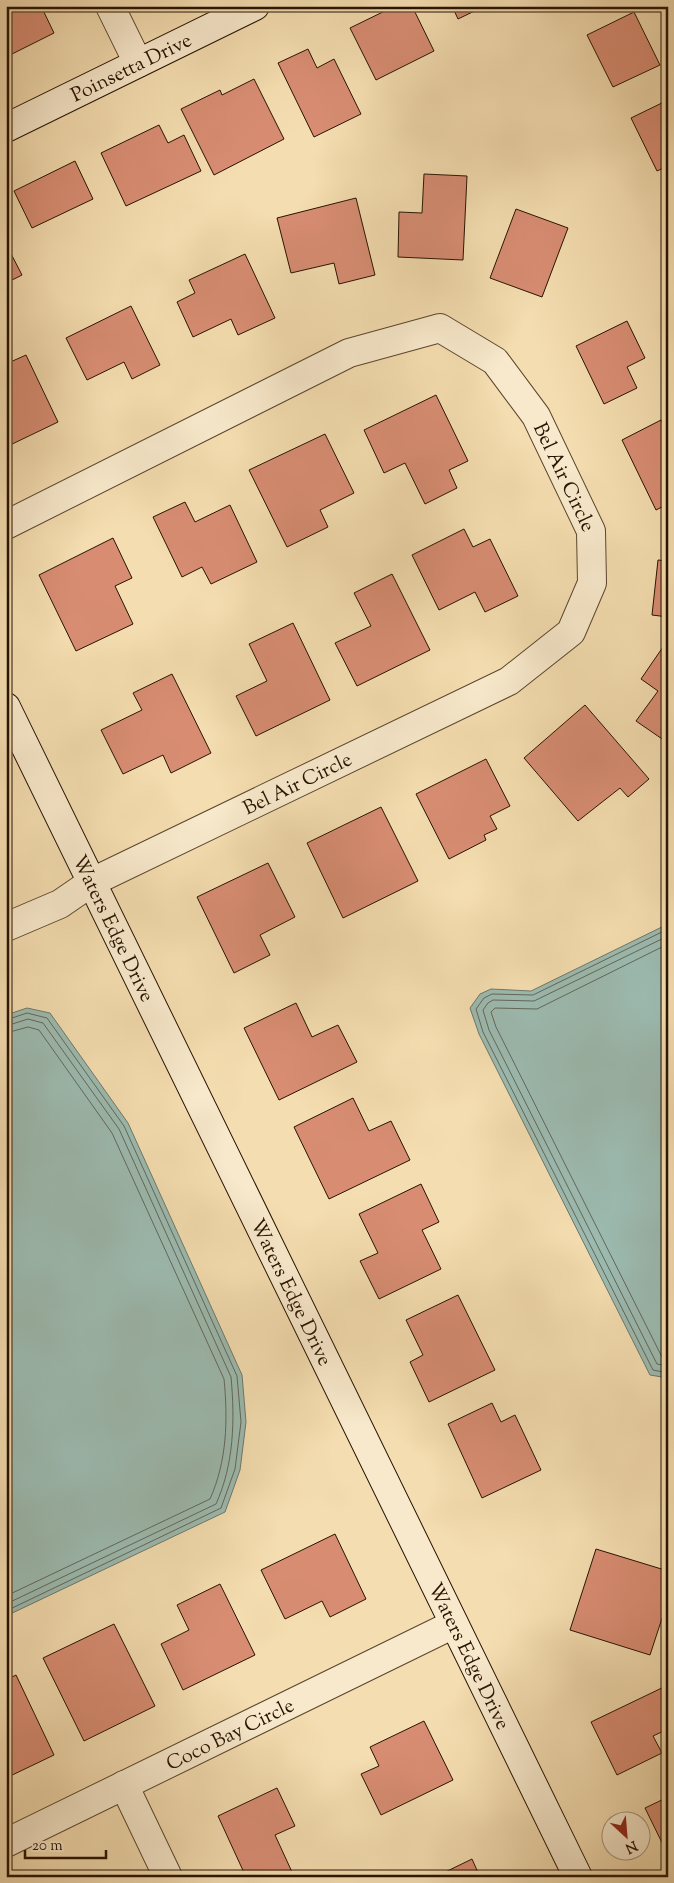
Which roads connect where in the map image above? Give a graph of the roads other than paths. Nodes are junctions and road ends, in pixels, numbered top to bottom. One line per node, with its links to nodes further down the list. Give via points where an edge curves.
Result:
1 (110, 6): 3 (street)
2 (254, 6): 3 (street, Poinsetta Drive)
3 (138, 63): 4 (street, Poinsetta Drive)
4 (6, 128)
5 (6, 525): 7 (street, Bel Air Circle, via 350,353 440,328 495,361 536,416 591,531 592,583 571,632 509,681)
6 (6, 706): 7 (street, Waters Edge Drive)
7 (92, 882): 8 (street, Bel Air Circle, via 60,904); 9 (street, Waters Edge Drive)
8 (6, 927)
9 (454, 1624): 10 (street, Coco Bay Circle); 13 (street, Waters Edge Drive)
10 (124, 1785): 11 (street, Coco Bay Circle); 12 (street)
11 (6, 1843)
12 (168, 1877)
13 (578, 1877)

